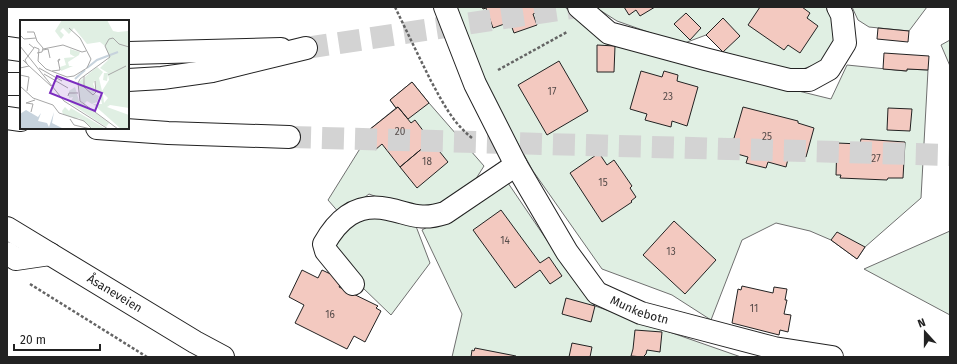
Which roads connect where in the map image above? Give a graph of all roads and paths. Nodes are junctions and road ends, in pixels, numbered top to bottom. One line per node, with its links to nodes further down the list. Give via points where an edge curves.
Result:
1 (395, 7): 17 (path, via 452,118)
2 (445, 7): 18 (main road, Munkebotn, via 475,84)
3 (579, 7): 4 (main road, via 609,33 789,80 809,80 829,69 845,43 842,14)
4 (838, 7)
5 (572, 29): 9 (path)
6 (7, 48): 7 (main road)
7 (20, 50)
8 (129, 53): 10 (main road, via 306,48 212,71)
9 (491, 74)
10 (129, 80)
11 (7, 84): 12 (main road)
12 (20, 84)
13 (7, 118): 14 (main road)
14 (20, 120)
15 (111, 129): 16 (main road)
16 (289, 137)
17 (476, 141)
18 (516, 165): 23 (main road, via 445,213 433,217 422,217 377,206 349,214 331,231 324,244 326,251); 26 (main road, Munkebotn, via 567,252 597,293 648,315 774,348)
19 (7, 228): 21 (main road, Åsaneveien)
20 (7, 253): 21 (main road, via 16,259)
21 (50, 254): 25 (main road, Åsaneveien)
22 (27, 283): 24 (path)
23 (352, 284)
24 (147, 357)
25 (223, 357)
26 (832, 357)

